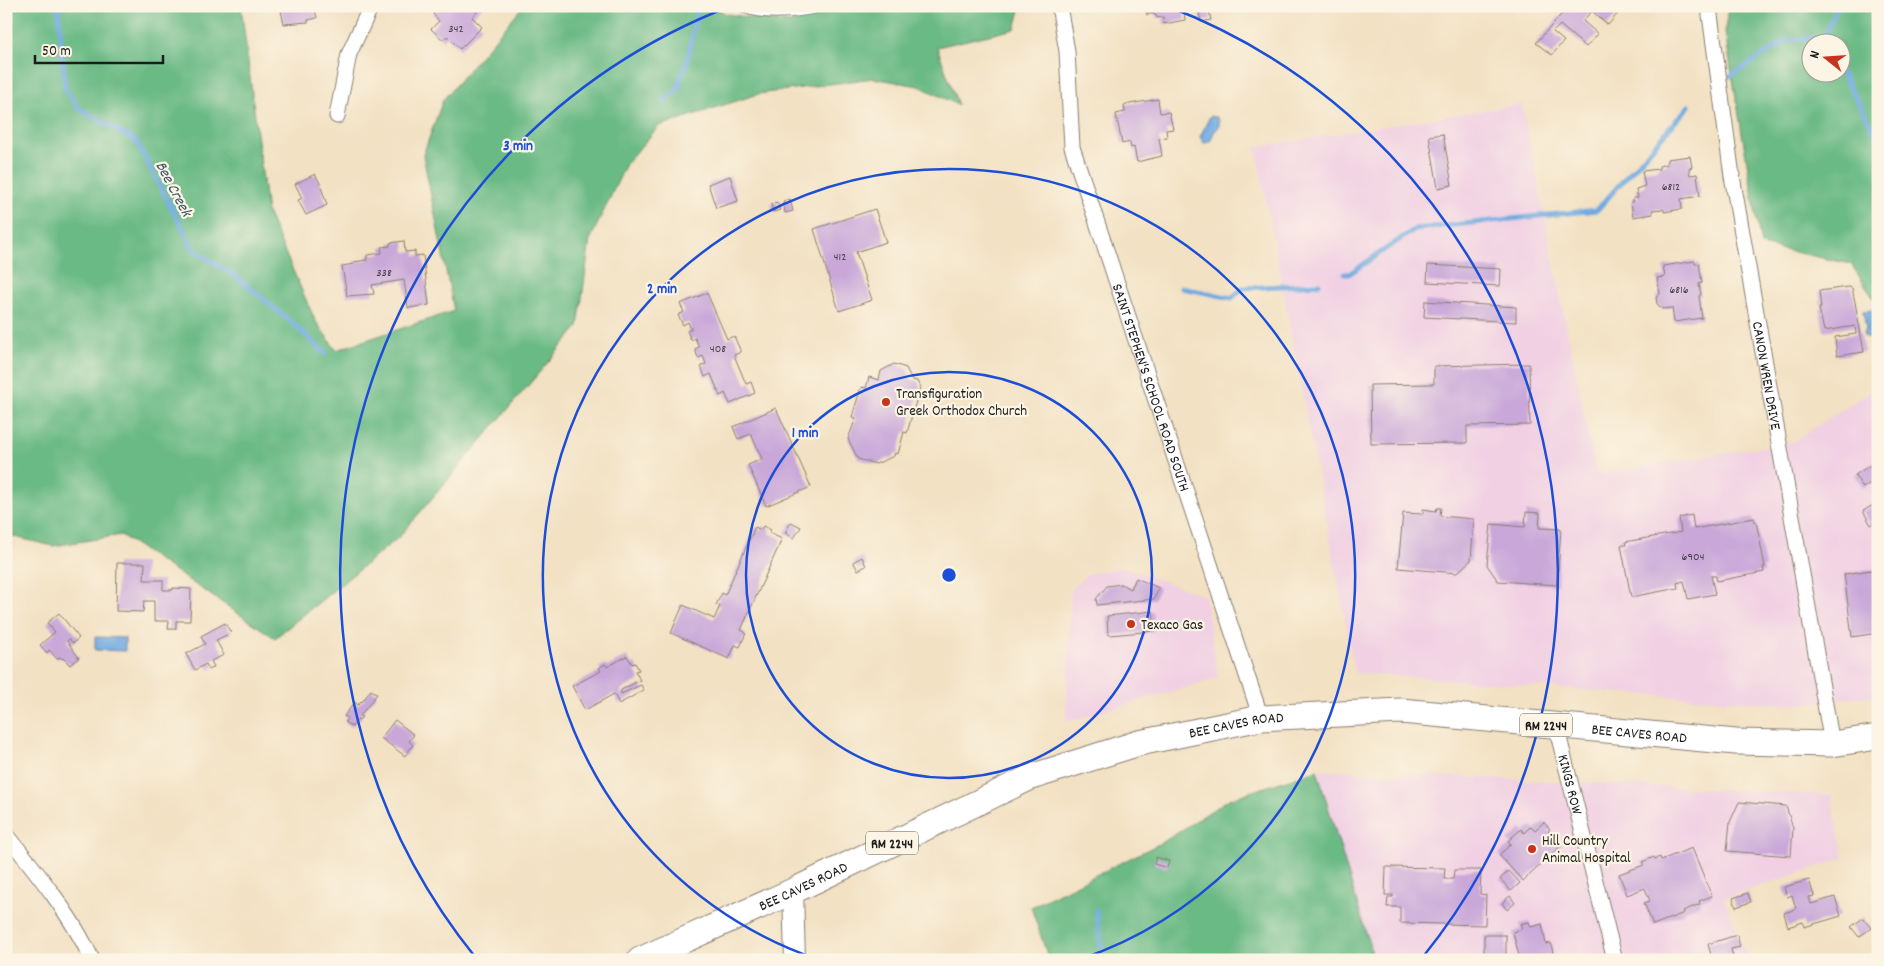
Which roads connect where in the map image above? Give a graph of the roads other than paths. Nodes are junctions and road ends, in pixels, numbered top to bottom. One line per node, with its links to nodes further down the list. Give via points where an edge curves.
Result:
1 (371, 6): 6 (street, via 349,54)
2 (747, 6): 3 (street, via 776,10)
3 (814, 6)
4 (1059, 6): 7 (street, SAINT STEPHEN'S SCHOOL ROAD SOUTH, via 1067,50 1072,147)
5 (1710, 6): 10 (street, CANON WREN DRIVE, via 1732,176)
6 (337, 116)
7 (1261, 718): 8 (main road, BEE CAVES ROAD / RM 2244, via 1401,711); 12 (main road, BEE CAVES ROAD / RM 2244, via 1139,743 1031,777)
8 (1556, 726): 10 (main road, BEE CAVES ROAD / RM 2244, via 1736,742); 16 (street, KINGS ROW)
9 (1878, 737): 10 (main road, BEE CAVES ROAD / RM 2244)
10 (1832, 744)
11 (6, 834): 13 (street, via 82,938)
12 (793, 891): 14 (main road, BEE CAVES ROAD / RM 2244); 15 (street)
13 (92, 960)
14 (640, 960)
15 (795, 960)
16 (1615, 960)

